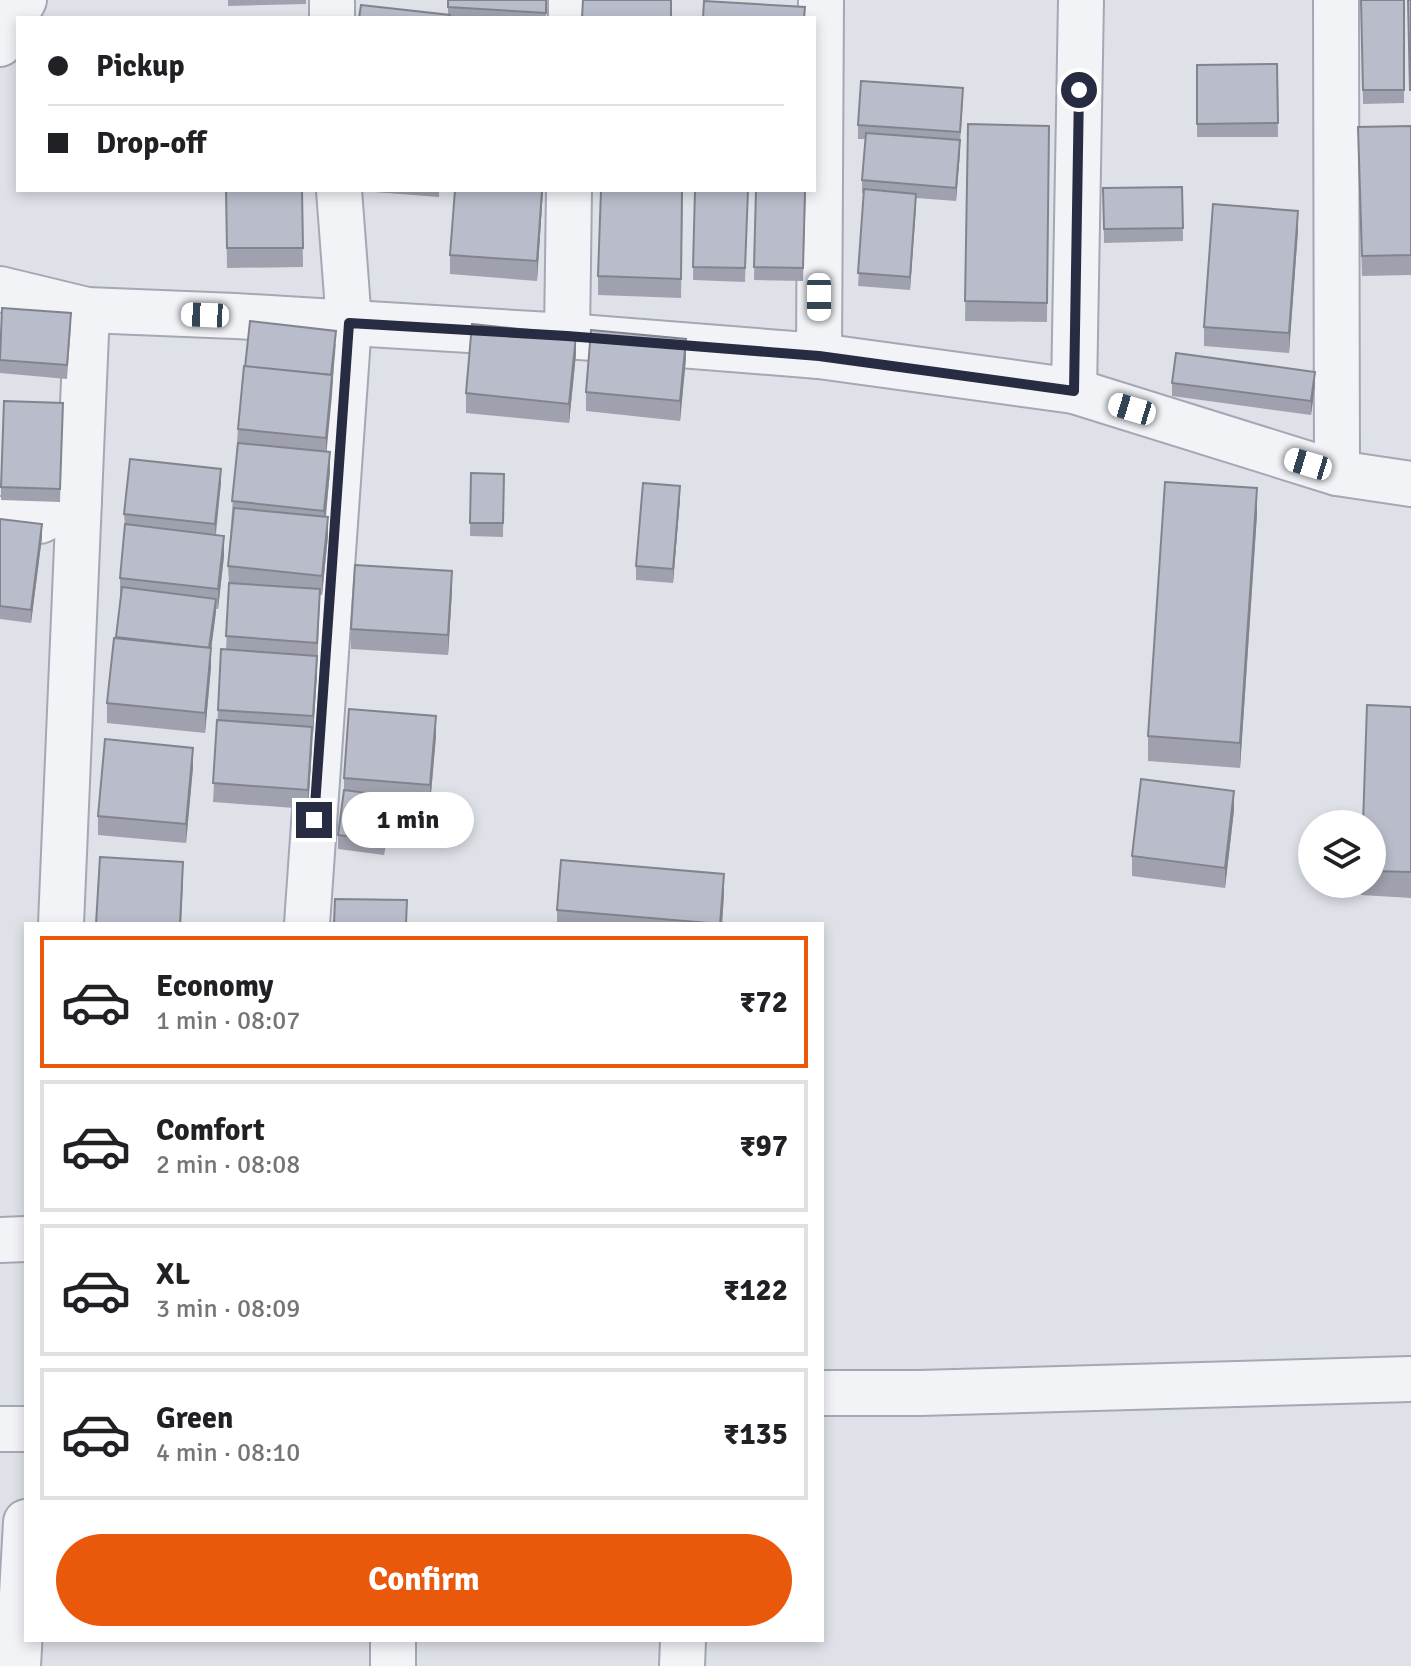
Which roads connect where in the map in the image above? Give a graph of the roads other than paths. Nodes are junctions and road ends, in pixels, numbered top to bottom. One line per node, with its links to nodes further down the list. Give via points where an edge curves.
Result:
1 (24, 0): 5 (street)
2 (821, 0): 14 (street)
3 (1081, 0): 15 (street)
4 (1336, 0): 7 (street)
5 (0, 44)
6 (1381, 131): 7 (street)
7 (1336, 133): 16 (street)
8 (339, 192): 12 (street)
9 (569, 192): 13 (street)
10 (0, 289): 11 (street)
11 (87, 310): 12 (street); 18 (street)
12 (349, 323): 13 (street); 21 (street)
13 (567, 336): 14 (street)
14 (819, 356): 15 (street)
15 (1074, 391): 16 (street)
16 (1337, 473): 17 (street)
17 (1411, 484)
18 (79, 502): 19 (street, via 40,521); 20 (street)
19 (0, 519)
20 (61, 922)
21 (307, 922)
22 (24, 1239): 23 (street)
23 (0, 1240)
24 (1411, 1379): 25 (street)
25 (824, 1393)
26 (0, 1429): 27 (street)
27 (24, 1429)
28 (24, 1558): 31 (street)
29 (393, 1642): 32 (street)
30 (683, 1642): 33 (street)
31 (18, 1666)
32 (393, 1666)
33 (682, 1666)

